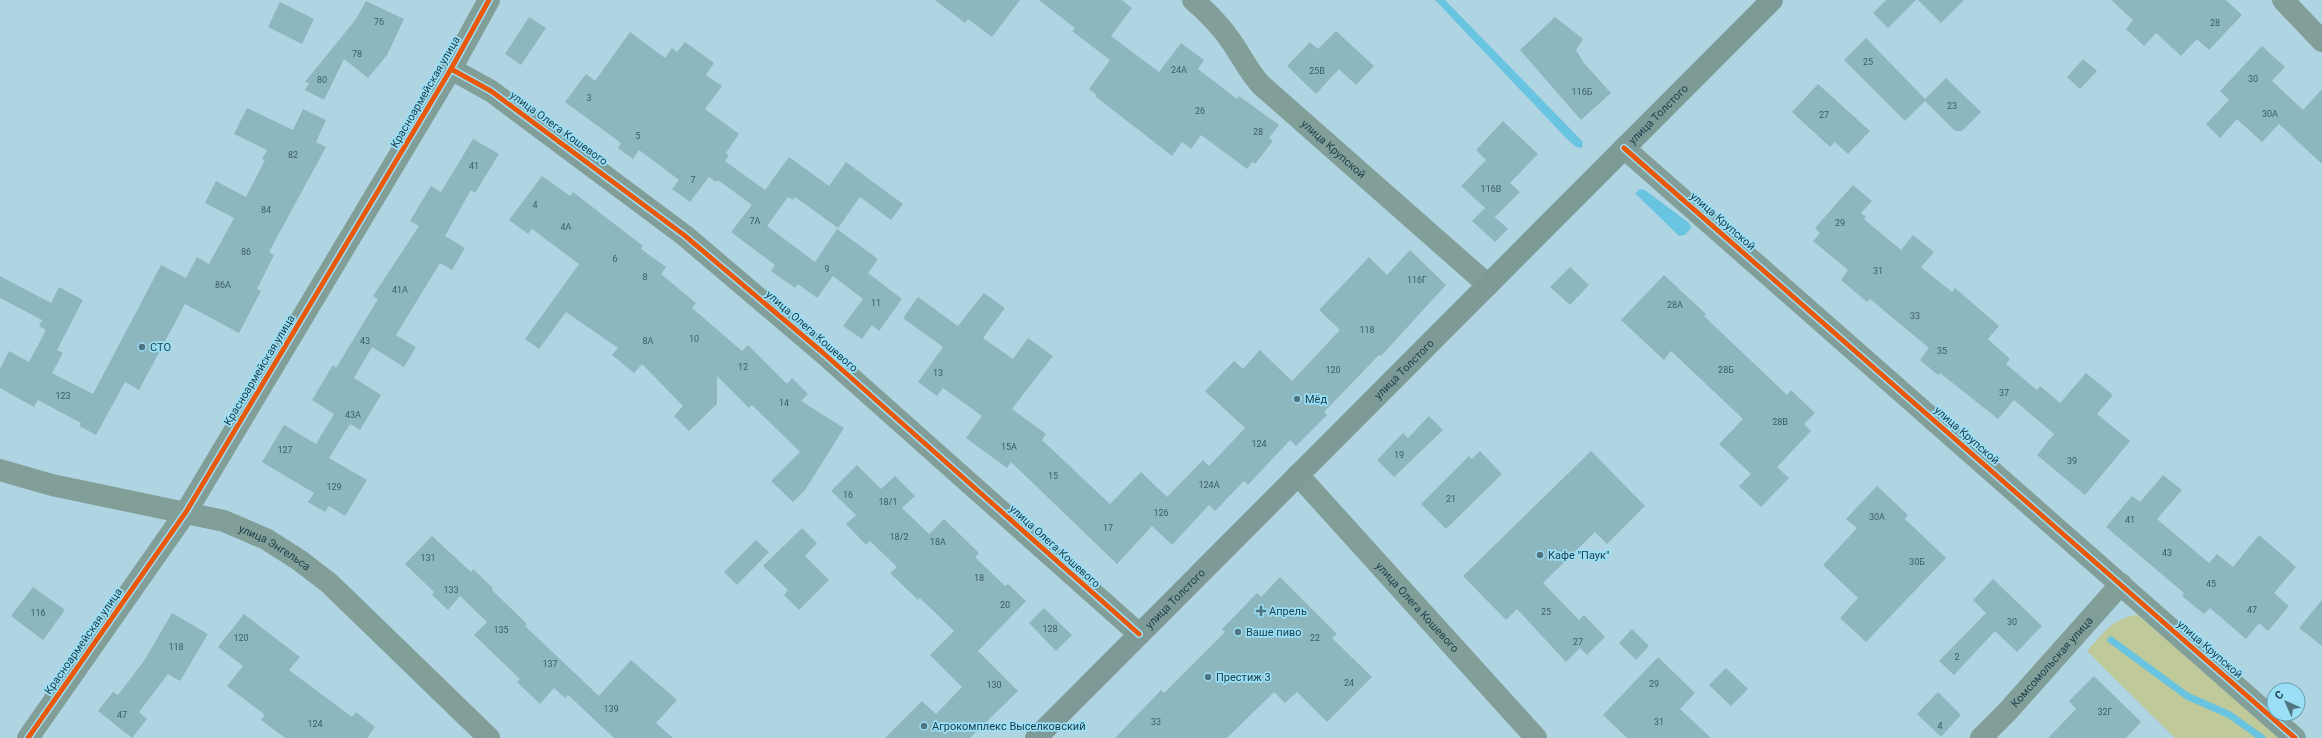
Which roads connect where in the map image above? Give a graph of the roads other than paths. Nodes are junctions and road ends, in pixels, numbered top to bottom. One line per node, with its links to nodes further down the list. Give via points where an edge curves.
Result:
1 (489, 0): 6 (street, Красноармейская улица)
2 (1193, 0): 8 (street, улица Крупской, via 1212,16 1232,42 1249,72 1261,85)
3 (1772, 0): 7 (main road, улица Толстого)
4 (2283, 0): 5 (street)
5 (2322, 41)
6 (451, 69): 11 (street, Красноармейская улица); 13 (street, улица Олега Кошевого, via 491,91 684,235 822,352)
7 (1624, 148): 8 (main road, улица Толстого); 12 (street, улица Крупской)
8 (1488, 285): 10 (main road, улица Толстого)
9 (0, 470): 11 (street, улица Энгельса, via 52,486)
10 (1298, 475): 13 (main road, улица Толстого); 17 (street, улица Олега Кошевого)
11 (186, 512): 14 (street, Красноармейская улица); 15 (street, улица Энгельса, via 243,528 266,539 314,570)
12 (2121, 584): 18 (street, Комсомольская улица); 19 (street, улица Крупской)
13 (1139, 634): 16 (main road, улица Толстого)
14 (28, 738)
15 (489, 738)
16 (1036, 738)
17 (1536, 738)
18 (1981, 738)
19 (2295, 738)

